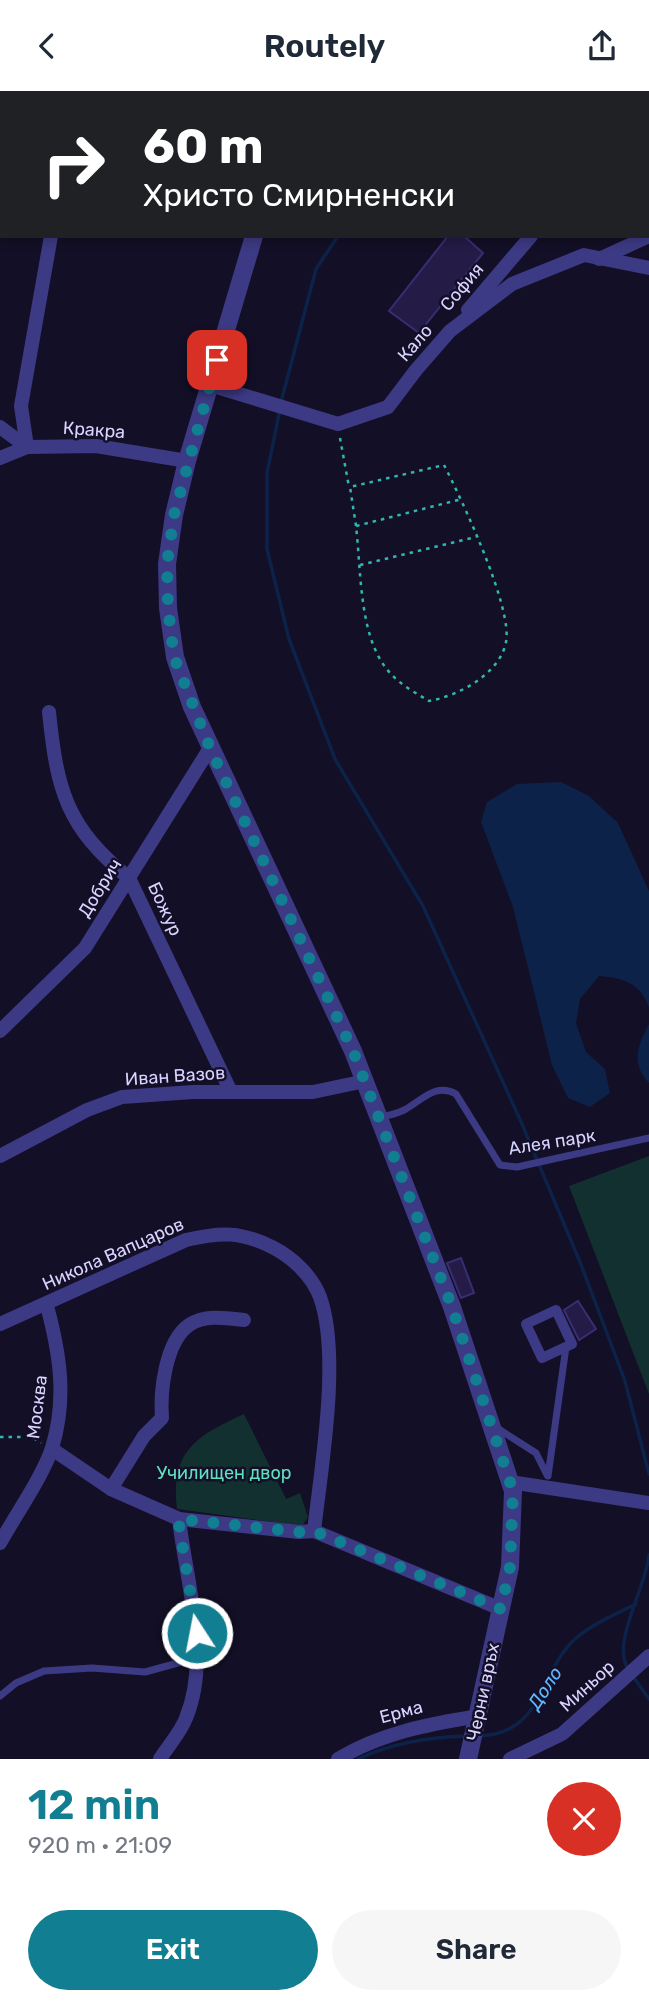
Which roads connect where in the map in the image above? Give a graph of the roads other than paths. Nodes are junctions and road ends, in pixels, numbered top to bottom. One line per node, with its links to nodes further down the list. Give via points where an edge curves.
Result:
1 (51, 238): 10 (street, via 21,406)
2 (253, 238): 8 (street, Черни връх)
3 (529, 238): 7 (street, София)
4 (645, 238): 5 (street)
5 (599, 259): 6 (street, Кало); 7 (street, Кало, via 584,255 512,284)
6 (649, 268)
7 (450, 331): 8 (street, Кало, via 388,407 338,424)
8 (210, 385): 12 (street, Черни връх)
9 (0, 427): 10 (street)
10 (27, 447): 11 (street, Кракра); 12 (street, Кракра, via 96,446)
11 (0, 458)
12 (187, 461): 14 (street, Черни връх, via 167,564 168,608 174,657)
13 (49, 712): 15 (street, Божур, via 64,800 89,838)
14 (210, 748): 15 (street, Добрич); 17 (street, Черни връх)
15 (129, 878): 16 (street, Добрич, via 85,948); 18 (street, Божур)
16 (0, 1031)
17 (365, 1081): 18 (street, Иван Вазов, via 313,1092); 19 (street, Черни връх)
18 (231, 1092): 21 (street, Иван Вазов, via 122,1097 87,1110)
19 (379, 1118): 20 (lane, Алея парк, via 403,1111 434,1090 448,1090 456,1094 500,1165 547,1161); 26 (street, Черни връх, via 452,1307)
20 (649, 1138)
21 (0, 1156)
22 (47, 1306): 24 (street, Никола Вапцаров); 27 (street, Москва, via 60,1355 61,1391); 32 (street, Никола Вапцаров, via 186,1240 219,1233 253,1237 293,1258 320,1296 329,1354)
23 (244, 1320): 29 (street, via 218,1317 190,1325 173,1346 160,1396 162,1418 144,1436)
24 (0, 1324)
25 (566, 1347): 25 (street, via 572,1344 556,1310 526,1324 542,1358); 26 (lane, via 548,1476 536,1453)
26 (491, 1425): 28 (street, Черни връх)
27 (51, 1449): 29 (street); 33 (street, Москва)
28 (510, 1482): 30 (street); 34 (street, Черни връх, via 510,1567)
29 (111, 1489): 31 (street)
30 (645, 1502)
31 (178, 1519): 32 (street); 36 (street)
32 (314, 1531): 34 (street)
33 (0, 1543)
34 (501, 1609): 38 (street, Черни връх)
35 (649, 1656): 42 (street, Миньор, via 562,1734)
36 (197, 1658): 37 (lane, via 145,1672 44,1671); 40 (street, via 197,1684 186,1720)
37 (0, 1696)
38 (478, 1720): 39 (street, Черни връх); 41 (street, Ерма, via 430,1723 367,1741)
39 (470, 1754)
40 (160, 1759)
41 (338, 1759)
42 (510, 1759)

